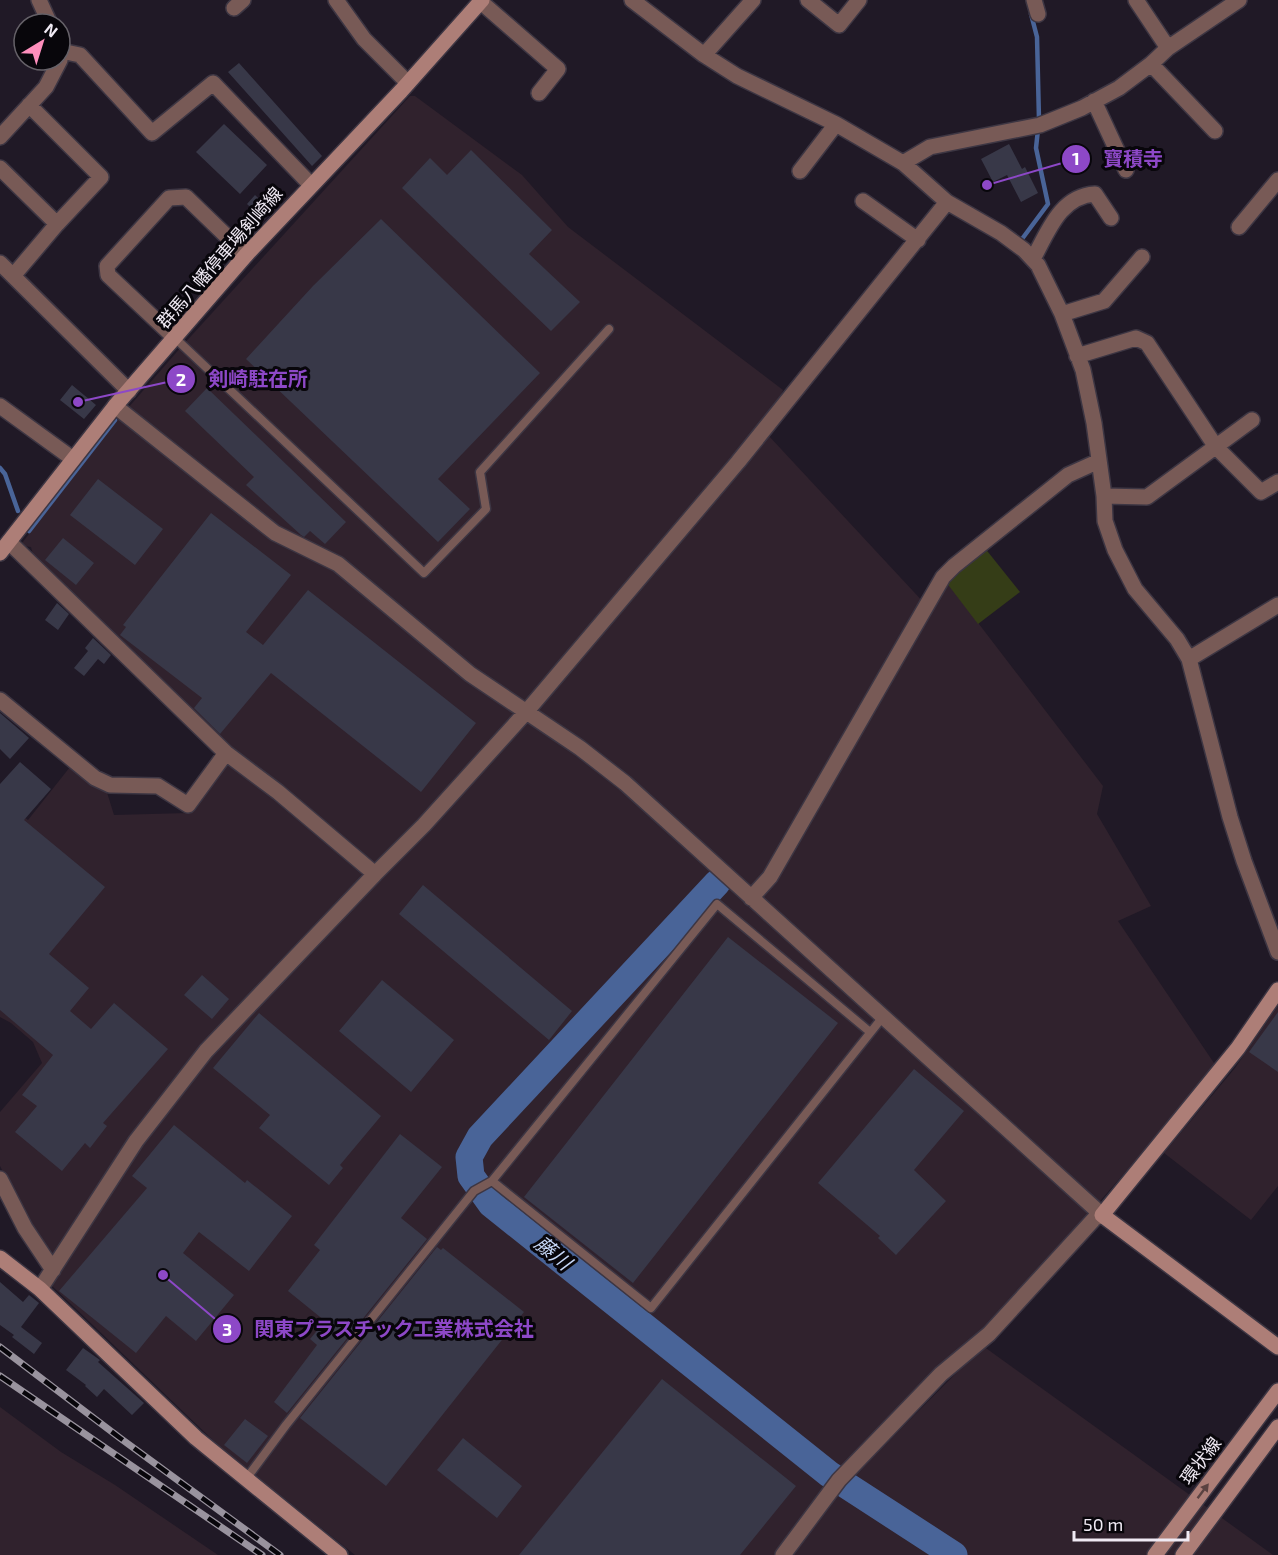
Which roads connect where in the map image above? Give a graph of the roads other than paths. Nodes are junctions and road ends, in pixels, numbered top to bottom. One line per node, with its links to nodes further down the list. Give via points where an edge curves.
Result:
1 (336, 0): 14 (street, via 364,39)
2 (632, 0): 11 (street)
3 (753, 0): 11 (street)
4 (808, 0): 5 (street, via 839,25)
5 (859, 0)
6 (1136, 0): 9 (street)
7 (1239, 0): 9 (street)
8 (481, 1): 14 (street, 群馬八幡停車場剣崎線); 15 (street, via 558,69)
9 (1168, 48): 12 (street)
10 (72, 53): 26 (street, via 80,55 152,133 213,83)
11 (704, 55): 18 (street, via 737,76)
12 (1151, 64): 16 (street); 19 (street)
13 (53, 72): 17 (street, via 46,87)
14 (408, 83): 26 (street, 群馬八幡停車場剣崎線)
15 (539, 93)
16 (1094, 101): 21 (street, via 1040,125 930,147); 23 (street)
17 (29, 105): 20 (street); 30 (street, via 101,177)
18 (836, 124): 21 (street); 24 (street)
19 (1215, 131)
20 (0, 137)
21 (903, 163): 28 (street)
22 (0, 168): 30 (street)
23 (1126, 170)
24 (800, 171)
25 (1278, 180): 31 (street)
26 (311, 184): 33 (street, 群馬八幡停車場剣崎線)
27 (863, 201): 32 (street)
28 (947, 202): 32 (street); 35 (street, via 1001,233)
29 (1111, 218): 35 (street, via 1095,194 1085,195 1059,210)
30 (57, 224): 36 (street)
31 (1239, 227)
32 (918, 240): 54 (street)
33 (246, 255): 39 (street, 群馬八幡停車場剣崎線); 39 (street, via 186,197 169,198 107,266 108,275)
34 (1142, 257): 37 (street, via 1104,301)
35 (1033, 259): 37 (street)
36 (4, 268): 41 (street)
37 (1062, 314): 40 (street)
38 (609, 329): 39 (lane, via 480,472 486,509 424,573)
39 (175, 338): 41 (street, 群馬八幡停車場剣崎線)
40 (1077, 356): 45 (street, via 1136,338 1148,343); 47 (street, via 1083,370)
41 (129, 391): 43 (street, 群馬八幡停車場剣崎線)
42 (0, 406): 46 (street)
43 (115, 406): 46 (street, 群馬八幡停車場剣崎線); 54 (street, via 275,533 338,564 470,674)
44 (1252, 420): 45 (street)
45 (1216, 447): 48 (street, via 1261,492); 49 (street, via 1147,497)
46 (73, 459): 50 (street, 群馬八幡停車場剣崎線)
47 (1099, 461): 49 (street); 57 (street, via 1068,475 943,578 770,878)
48 (1278, 482)
49 (1104, 496): 52 (street, via 1105,521 1135,589)
50 (4, 547): 55 (street)
51 (1278, 605): 52 (street)
52 (1189, 659): 58 (street, via 1230,817)
53 (0, 700): 55 (street, via 95,778 110,785 158,786 188,805)
54 (528, 711): 56 (street); 57 (street, via 625,783)
55 (226, 753): 56 (street)
56 (375, 874): 66 (street, via 206,1051 136,1141)
57 (751, 898): 60 (street)
58 (1278, 952)
59 (1278, 990): 64 (street, via 1238,1048)
60 (882, 1018): 61 (lane); 64 (street)
61 (870, 1032): 63 (lane, via 651,1308); 63 (lane, via 717,904)
62 (0, 1179): 66 (street, via 25,1228)
63 (492, 1181): 71 (lane, via 474,1191)
64 (1102, 1215): 68 (street); 73 (street, via 1095,1218 989,1334 941,1374 839,1480)
65 (0, 1258): 67 (street)
66 (53, 1270): 67 (street)
67 (39, 1289): 71 (street, via 196,1438)
68 (1278, 1347)
69 (1278, 1391): 74 (street, 環状線, one-way to 69)
70 (1278, 1427): 75 (street)
71 (246, 1479): 72 (street)
72 (340, 1555)
73 (783, 1555)
74 (1155, 1555)
75 (1183, 1555)

